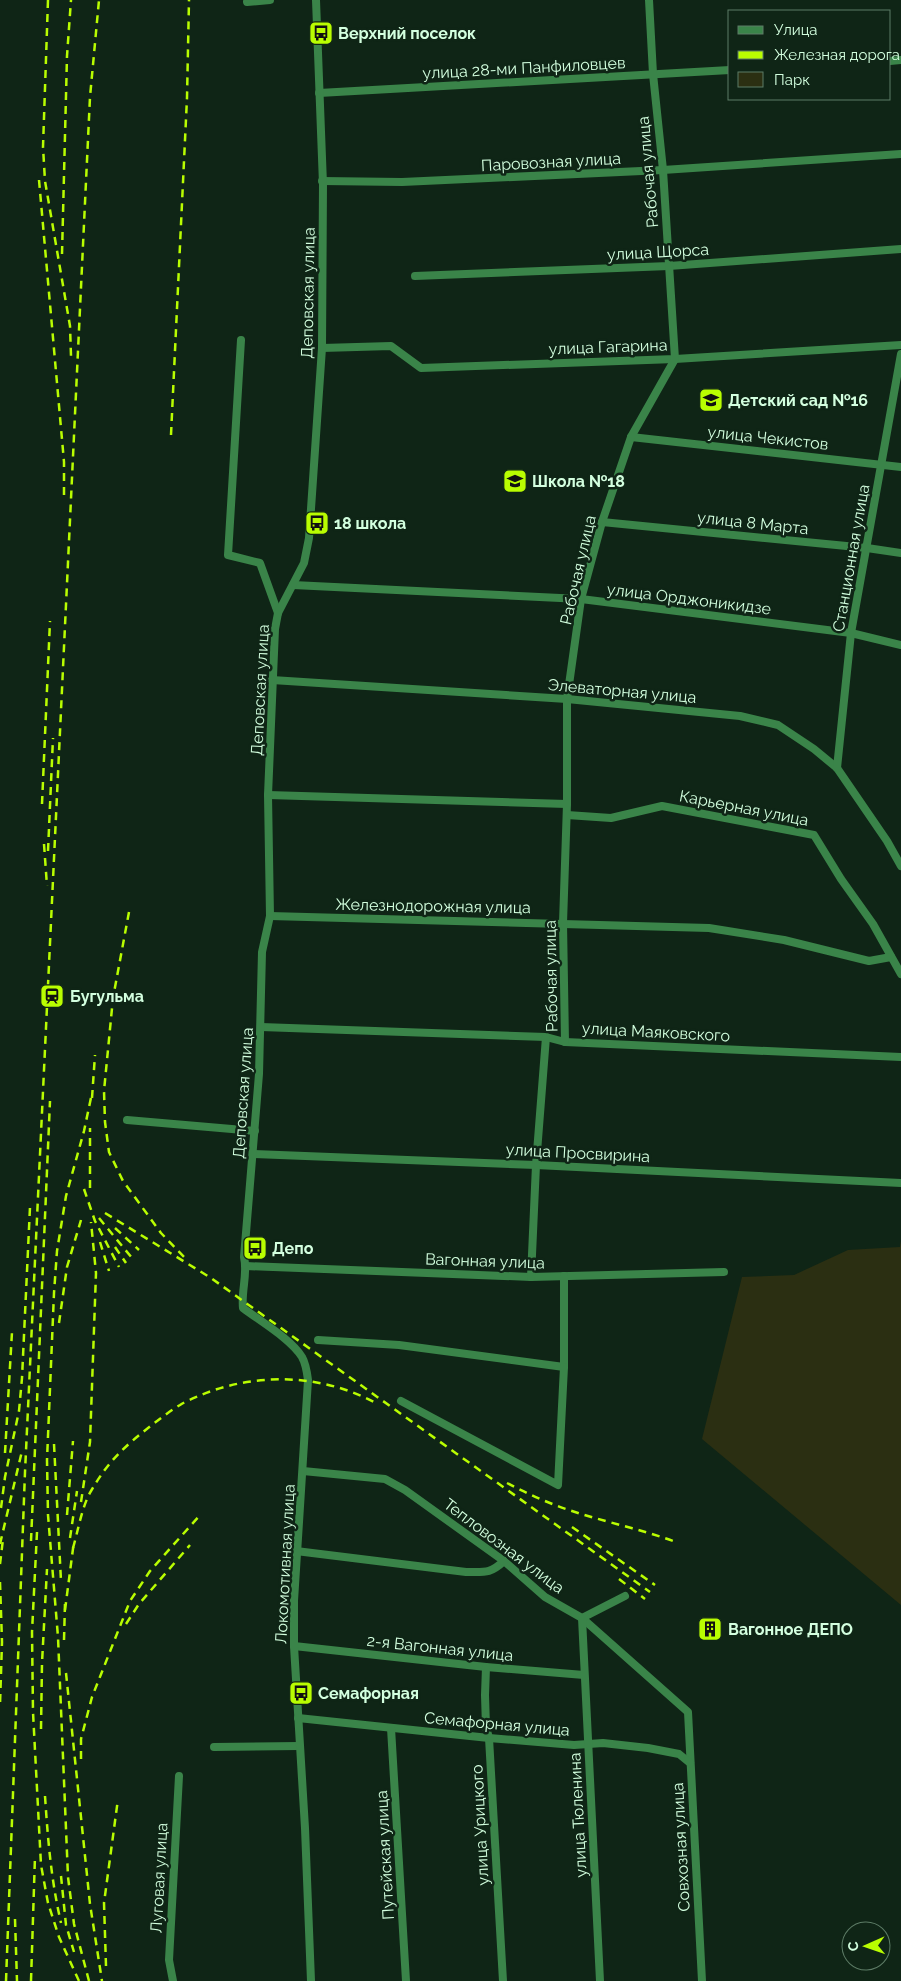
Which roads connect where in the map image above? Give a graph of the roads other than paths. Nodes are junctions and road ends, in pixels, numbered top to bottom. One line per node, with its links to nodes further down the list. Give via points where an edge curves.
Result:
1 (270, 0): 4 (street)
2 (316, 0): 7 (street, Деповская улица)
3 (650, 0): 6 (street, Рабочая улица)
4 (248, 2)
5 (728, 70): 6 (street, улица 28-ми Панфиловцев)
6 (653, 74): 7 (street, улица 28-ми Панфиловцев); 9 (street, Рабочая улица)
7 (319, 94): 10 (street, Деповская улица)
8 (901, 154): 9 (street, Паровозная улица)
9 (663, 170): 10 (street, Паровозная улица, via 402,182); 12 (street, Рабочая улица)
10 (322, 181): 16 (street, Деповская улица)
11 (901, 249): 12 (street, улица Щорса)
12 (669, 266): 13 (street, улица Щорса); 18 (street, Рабочая улица)
13 (415, 276)
14 (241, 340): 27 (street, via 228,555 260,563)
15 (901, 345): 18 (street, улица Гагарина)
16 (322, 348): 18 (street, улица Гагарина, via 391,346 421,368); 25 (street, Деповская улица, via 310,538 304,563)
17 (901, 354): 20 (street, Станционная улица)
18 (675, 359): 19 (street, Рабочая улица)
19 (631, 437): 20 (street, улица Чекистов); 22 (street, Рабочая улица)
20 (882, 465): 21 (street, улица Чекистов); 23 (street, Станционная улица)
21 (901, 467)
22 (602, 522): 23 (street, улица 8 Марта); 26 (street, Рабочая улица)
23 (867, 548): 24 (street, улица 8 Марта); 28 (street, Станционная улица)
24 (901, 553)
25 (293, 585): 26 (street, улица Орджоникидзе); 27 (street, Деповская улица)
26 (581, 599): 28 (street, улица Орджоникидзе); 31 (street, Рабочая улица)
27 (278, 613): 30 (street, Деповская улица)
28 (851, 633): 29 (street, улица Орджоникидзе); 32 (street, Станционная улица)
29 (901, 645)
30 (272, 680): 31 (street, Элеваторная улица); 33 (street, Деповская улица)
31 (567, 699): 32 (street, Элеваторная улица, via 740,716 778,725); 34 (street, Рабочая улица)
32 (837, 768): 36 (street, Элеваторная улица)
33 (268, 795): 34 (street); 37 (street, Деповская улица)
34 (567, 804): 35 (street, Рабочая улица)
35 (567, 815): 38 (street, Рабочая улица); 39 (street, Карьерная улица, via 611,818 662,806 814,835)
36 (901, 866)
37 (270, 916): 38 (street, Железнодорожная улица); 41 (street, Деповская улица, via 262,952)
38 (563, 923): 39 (street, Железнодорожная улица, via 709,928 784,940 869,960); 43 (street, Рабочая улица)
39 (891, 957): 40 (street, Карьерная улица)
40 (901, 974)
41 (261, 1027): 42 (street, улица Маяковского); 46 (street, Деповская улица)
42 (546, 1037): 43 (street, улица Маяковского); 48 (street, Рабочая улица)
43 (565, 1042): 44 (street, улица Маяковского)
44 (901, 1057)
45 (127, 1120): 46 (street)
46 (255, 1131): 47 (street, Деповская улица)
47 (253, 1154): 48 (street, улица Просвирина); 50 (street, Деповская улица, via 244,1257)
48 (536, 1165): 49 (street, улица Просвирина); 53 (street, Рабочая улица)
49 (901, 1183)
50 (246, 1266): 53 (street, Вагонная улица); 57 (street, Локомотивная улица, via 243,1308 293,1346 306,1367 308,1392)
51 (724, 1272): 52 (street, Вагонная улица)
52 (564, 1276): 53 (street, Вагонная улица); 55 (street)
53 (531, 1277)
54 (318, 1340): 55 (street, via 399,1345)
55 (564, 1367): 56 (street, via 558,1485)
56 (401, 1401)
57 (303, 1470): 58 (street, Локомотивная улица); 59 (street, Тепловозная улица, via 385,1479)
58 (296, 1551): 59 (street, via 466,1572 488,1572); 62 (street, Локомотивная улица)
59 (504, 1561): 61 (street, Тепловозная улица, via 545,1597)
60 (625, 1596): 61 (street)
61 (582, 1618): 64 (street, улица Тюленина); 65 (street, Тепловозная улица)
62 (294, 1646): 63 (street, 2-я Вагонная улица); 66 (street, Локомотивная улица)
63 (486, 1667): 64 (street, 2-я Вагонная улица); 68 (street, улица Урицкого, via 485,1711)
64 (584, 1675): 69 (street, улица Тюленина)
65 (688, 1712): 72 (street, Совхозная улица)
66 (298, 1718): 67 (street, Семафорная улица); 70 (street, Локомотивная улица)
67 (391, 1728): 68 (street, Семафорная улица); 76 (street, Путейская улица)
68 (489, 1738): 69 (street, Семафорная улица); 77 (street, улица Урицкого)
69 (588, 1744): 72 (street, Семафорная улица, via 648,1748 679,1754); 78 (street, улица Тюленина)
70 (299, 1746): 71 (street); 75 (street, Локомотивная улица)
71 (214, 1747)
72 (690, 1763): 79 (street, Совхозная улица)
73 (179, 1776): 74 (street, Луговая улица, via 169,1960)
74 (173, 1981)
75 (311, 1981)
76 (406, 1981)
77 (503, 1981)
78 (600, 1981)
79 (702, 1981)

